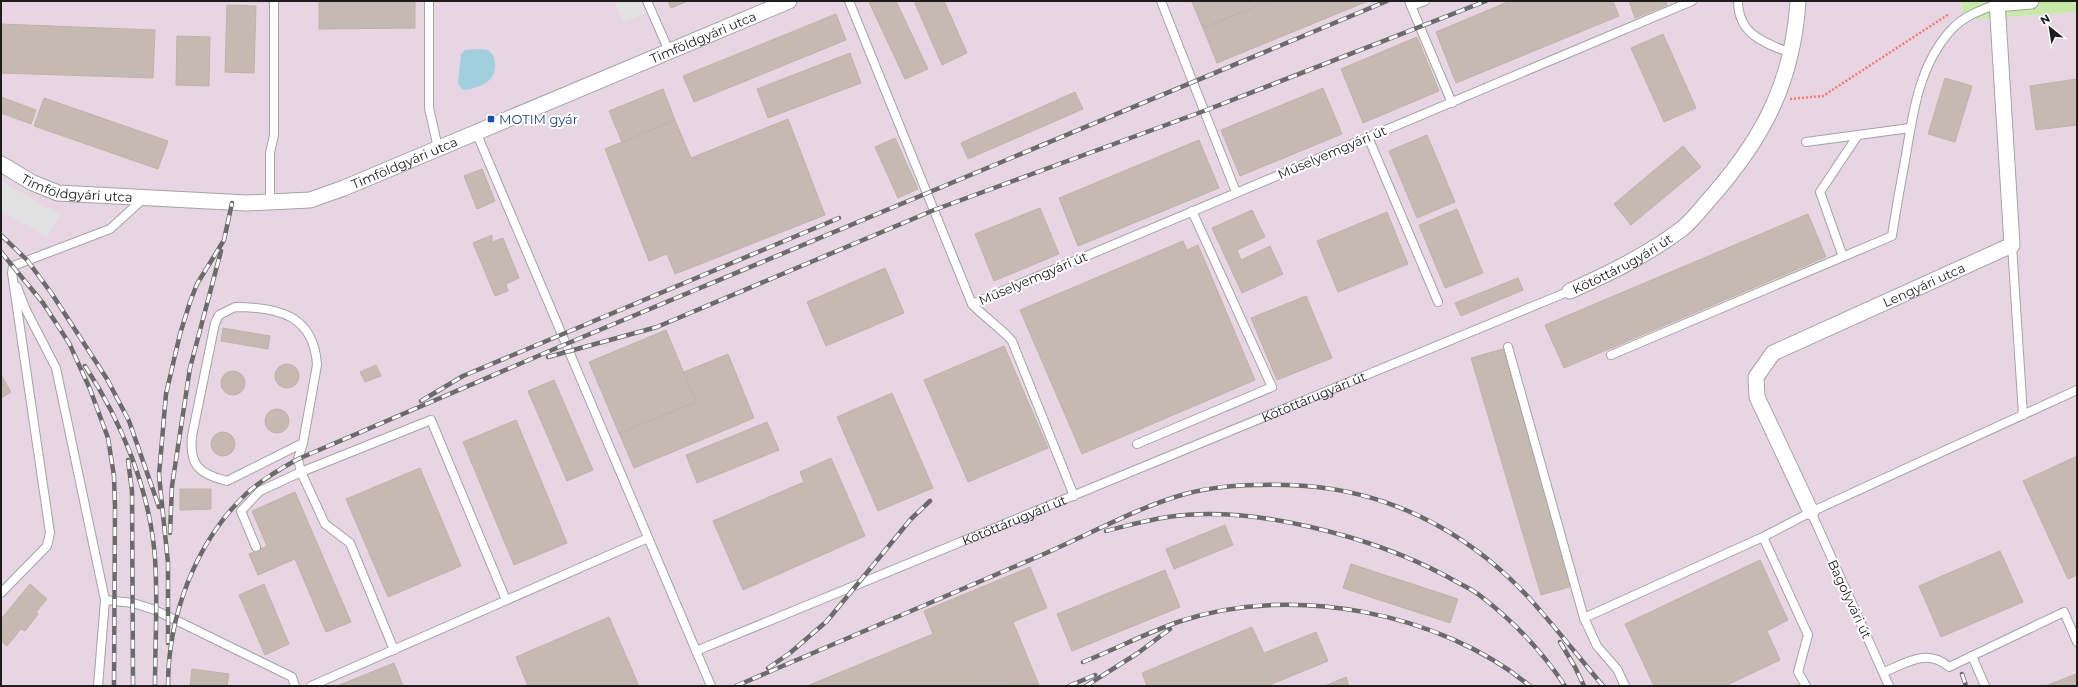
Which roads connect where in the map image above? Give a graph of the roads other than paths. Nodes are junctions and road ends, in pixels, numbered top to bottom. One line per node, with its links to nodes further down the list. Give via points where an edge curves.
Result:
1 (274, 1): 26 (lane, via 274,135 270,153)
2 (429, 1): 22 (lane, via 429,108)
3 (647, 1): 14 (lane)
4 (789, 1): 14 (street, Timföldgyári utca)
5 (849, 1): 33 (lane)
6 (1161, 1): 24 (lane)
7 (1425, 1): 13 (lane)
8 (1692, 1): 16 (lane, Műselyemgyári út)
9 (1738, 1): 15 (lane, via 1738,15 1744,26 1772,46)
10 (1798, 1): 15 (street, Kötöttárugyári út)
11 (2031, 1): 12 (street)
12 (1997, 2): 17 (lane, via 1967,17 1952,28 1936,50 1923,76); 28 (street)
13 (1410, 4): 16 (lane)
14 (669, 51): 18 (street, Timföldgyári utca)
15 (1791, 53): 31 (street, Kötöttárugyári út, via 1775,105 1760,132 1730,175 1680,230 1618,270)
16 (1452, 103): 20 (lane, Műselyemgyári út)
17 (1910, 128): 19 (lane); 29 (lane, via 1892,236)
18 (476, 132): 22 (street, Timföldgyári utca); 44 (lane)
19 (1858, 135): 21 (lane); 29 (lane, via 1820,192)
20 (1368, 137): 24 (lane, Műselyemgyári út); 32 (lane)
21 (1806, 142)
22 (438, 148): 26 (street, Timföldgyári utca, via 310,200)
23 (1, 164): 25 (street, Timföldgyári utca, via 33,183 58,193)
24 (1236, 192): 27 (lane, Műselyemgyári út)
25 (143, 199): 26 (street, Timföldgyári utca); 30 (lane, via 110,229 13,266)
26 (270, 203)
27 (1192, 211): 33 (lane, Műselyemgyári út); 39 (lane, via 1272,387)
28 (2012, 245): 37 (lane); 42 (street, Lengyári utca, via 1773,353 1756,377 1756,397)
29 (1843, 257): 35 (lane)
30 (12, 274): 46 (lane, via 50,533 47,546); 47 (lane, via 56,368)
31 (1570, 291): 41 (lane, Kötöttárugyári út)
32 (1438, 302)
33 (972, 304): 41 (lane, via 1012,341)
34 (1508, 347): 49 (lane)
35 (1611, 355)
36 (2077, 390): 37 (lane)
37 (2023, 415): 42 (lane)
38 (303, 442): 38 (lane, via 317,365 316,354 304,328 288,314 270,309 235,307 227,310 215,323 192,436 190,451 193,460 205,474 227,480); 40 (lane, via 298,458)
39 (1137, 444)
40 (301, 472): 45 (lane, via 260,491 241,511); 48 (lane, via 431,420); 51 (lane, via 325,524 350,543)
41 (1074, 496): 52 (lane, Kötöttárugyári út)
42 (1811, 512): 43 (lane); 54 (lane, Bagolyvári út)
43 (1763, 537): 49 (lane); 60 (lane, via 1808,636 1798,672)
44 (648, 538): 48 (lane); 52 (lane)
45 (256, 547)
46 (1, 593)
47 (105, 600): 55 (lane); 56 (lane, via 133,603 155,610 292,677)
48 (506, 600): 51 (lane)
49 (1584, 618): 59 (lane, via 1597,646 1616,669)
50 (2077, 642): 53 (lane, via 2064,612)
51 (394, 650): 57 (lane)
52 (696, 651): 58 (lane)
53 (1972, 656): 54 (lane, via 1949,667 1942,661 1925,656); 62 (lane)
54 (1884, 672): 61 (lane, Bagolyvári út)
55 (98, 686)
56 (295, 686)
57 (311, 686)
58 (711, 686)
59 (1625, 686)
60 (1806, 686)
61 (1889, 686)
62 (1985, 686)

